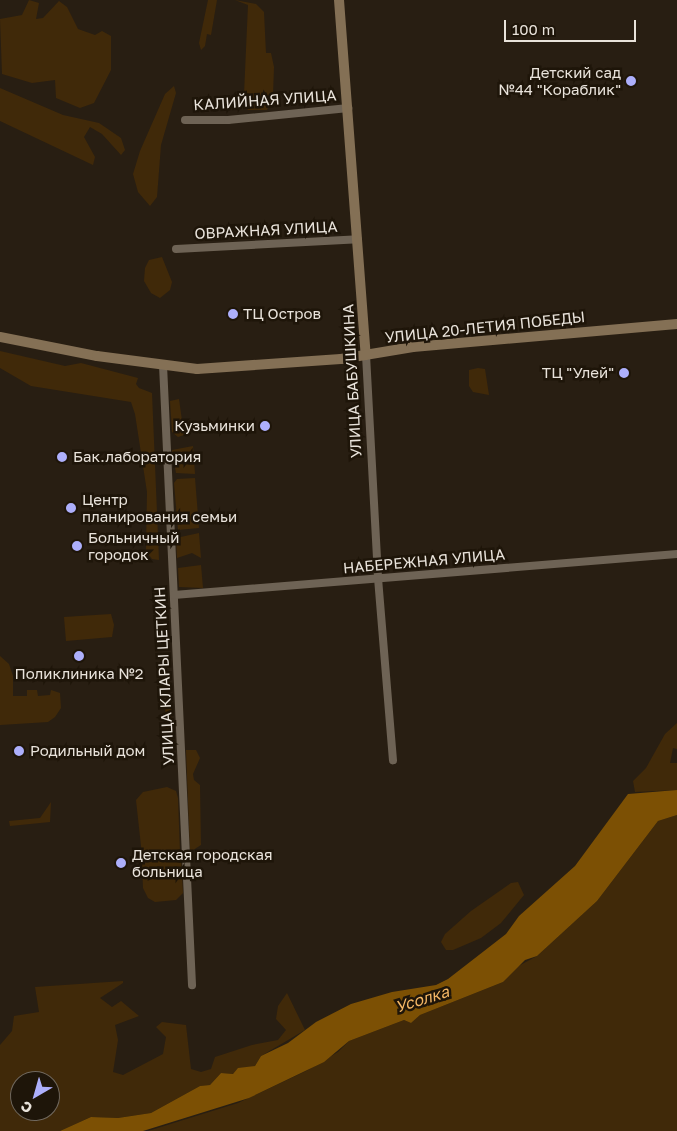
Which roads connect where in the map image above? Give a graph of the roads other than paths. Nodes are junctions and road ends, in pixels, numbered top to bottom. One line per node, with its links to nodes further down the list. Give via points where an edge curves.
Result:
1 (339, 0): 2 (street, УЛИЦА БАБУШКИНА)
2 (348, 108): 3 (street, КАЛИЙНАЯ УЛИЦА, via 228,120); 4 (street, УЛИЦА БАБУШКИНА)
3 (185, 120)
4 (358, 240): 5 (street, ОВРАЖНАЯ УЛИЦА); 8 (street, УЛИЦА БАБУШКИНА)
5 (176, 249)
6 (677, 324): 8 (street, УЛИЦА 20-ЛЕТИЯ ПОБЕДЫ, via 413,347)
7 (0, 337): 9 (street, УЛИЦА 20-ЛЕТИЯ ПОБЕДЫ)
8 (366, 355): 9 (street, УЛИЦА 20-ЛЕТИЯ ПОБЕДЫ, via 197,369); 11 (street, УЛИЦА БАБУШКИНА)
9 (163, 365): 12 (street, УЛИЦА КЛАРЫ ЦЕТКИН)
10 (677, 554): 11 (street, НАБЕРЕЖНАЯ УЛИЦА)
11 (378, 578): 12 (street, НАБЕРЕЖНАЯ УЛИЦА); 13 (street, УЛИЦА БАБУШКИНА)
12 (174, 595): 14 (street, УЛИЦА КЛАРЫ ЦЕТКИН)
13 (393, 760)
14 (192, 985)

